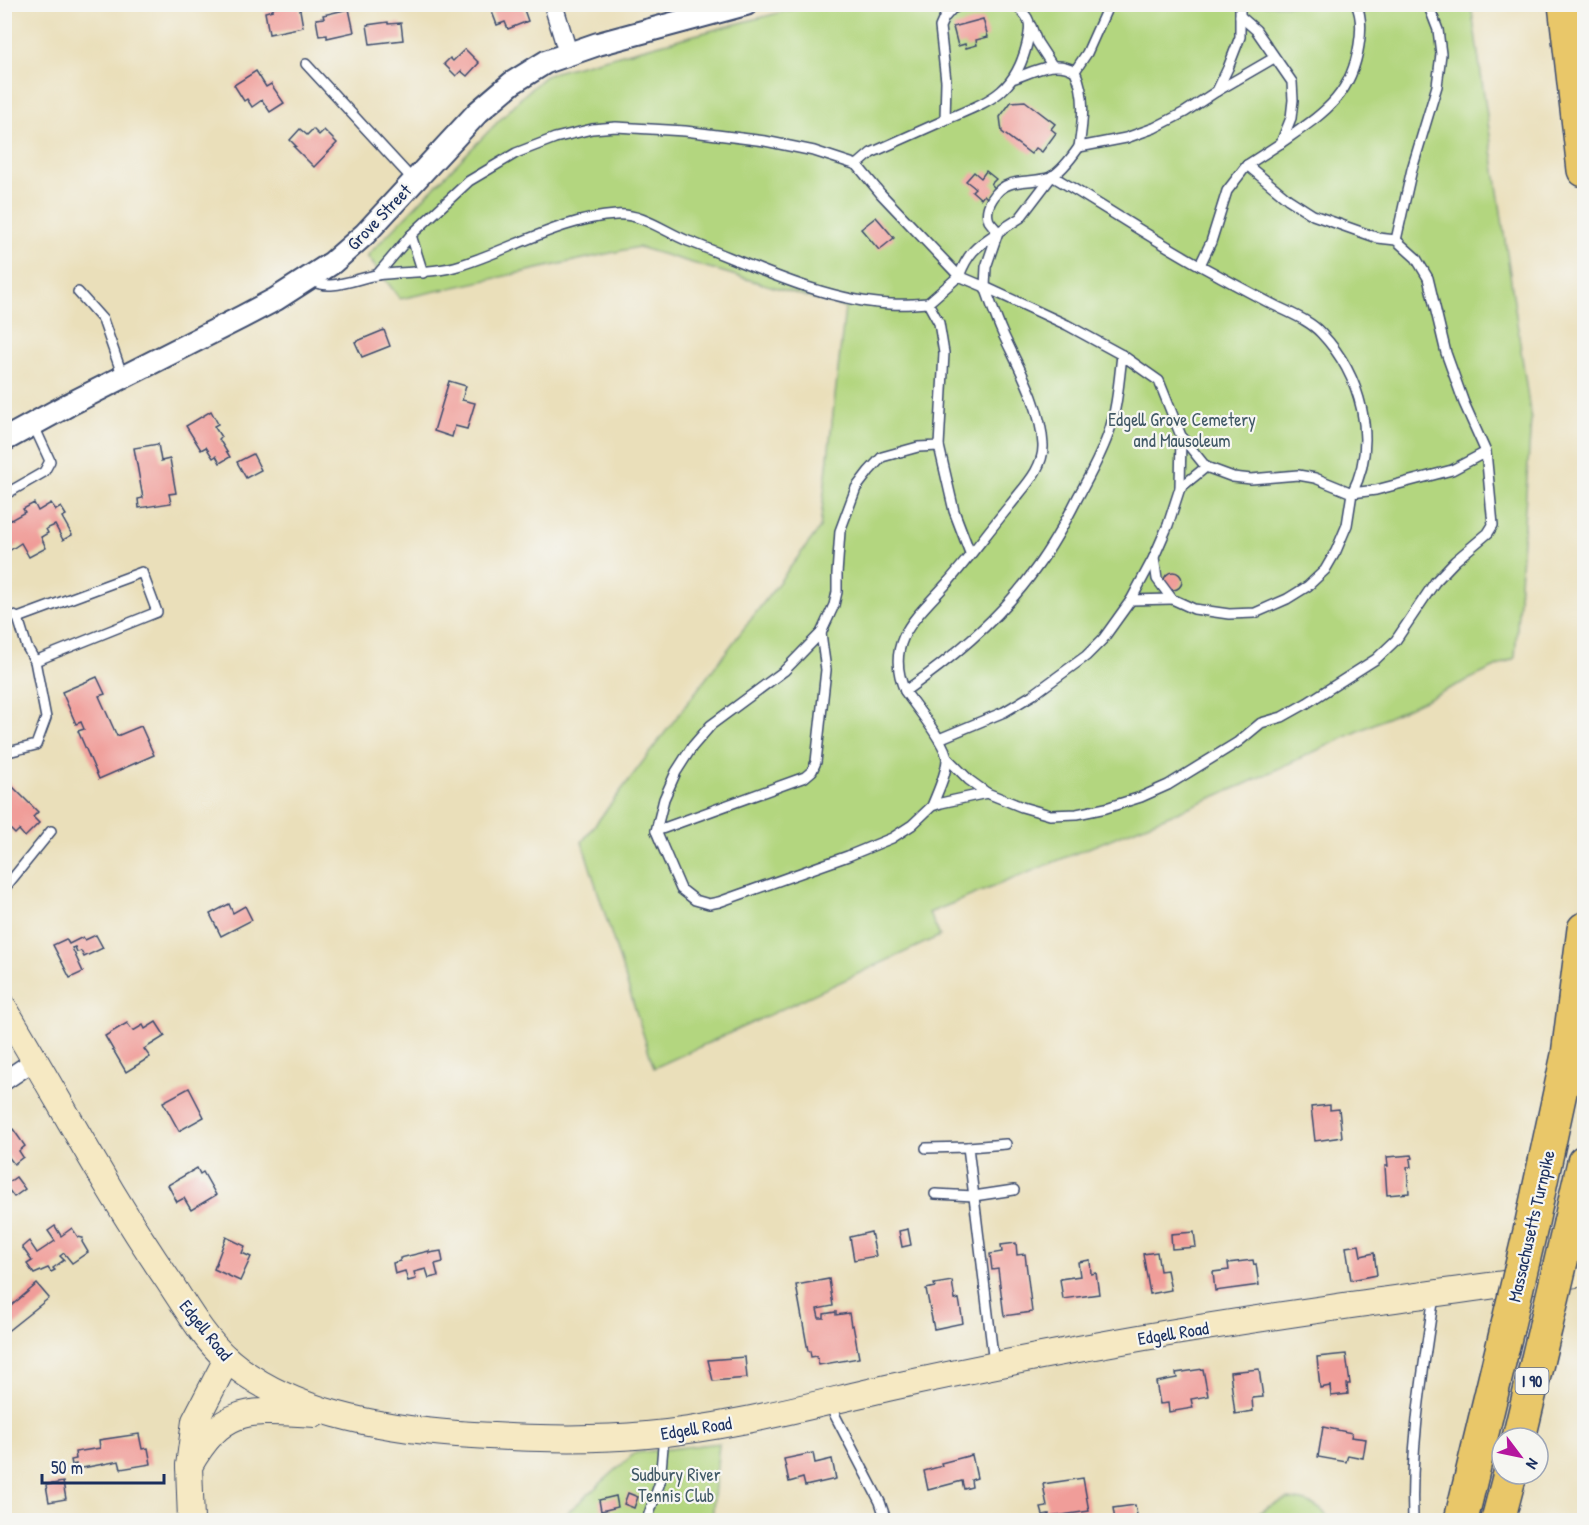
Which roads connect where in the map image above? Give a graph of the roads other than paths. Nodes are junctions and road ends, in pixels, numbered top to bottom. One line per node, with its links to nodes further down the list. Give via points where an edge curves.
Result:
1 (553, 4): 12 (street)
2 (746, 4): 12 (street, Grove Street)
3 (963, 4): 19 (lane, via 952,9 940,27 946,81)
4 (1013, 4): 11 (lane, via 1024,12)
5 (1109, 4): 16 (lane, via 1087,53)
6 (1240, 4): 10 (lane)
7 (1356, 4): 20 (lane, via 1361,34 1356,64 1345,88 1334,105)
8 (1428, 4): 29 (lane, via 1438,30 1439,75)
9 (1564, 4): 24 (highway)
10 (1240, 16): 13 (lane, via 1256,30); 18 (lane, via 1240,37)
11 (1031, 26): 15 (lane); 17 (lane)
12 (568, 53): 26 (street, Grove Street, via 530,71 496,96)
13 (1274, 58): 18 (lane); 20 (lane, via 1292,82 1291,118)
14 (306, 64): 26 (lane)
15 (1052, 65): 16 (lane); 17 (lane)
16 (1074, 71): 21 (lane, via 1082,91)
17 (1015, 78): 19 (lane, via 988,100)
18 (1217, 91): 21 (lane, via 1154,128)
19 (945, 120): 22 (lane, via 871,153)
20 (1281, 143): 23 (lane)
21 (1079, 147): 25 (lane)
22 (857, 165): 28 (lane, via 765,141 685,130 592,129 516,153 469,180); 33 (lane)
23 (1247, 165): 29 (lane, via 1288,200 1313,215 1378,238); 30 (lane, via 1227,191)
24 (1584, 170)
25 (1052, 176): 27 (lane, via 1020,218); 27 (lane, via 1008,184 993,197 987,213); 30 (lane)
26 (414, 181): 34 (street, Grove Street, via 365,234)
27 (998, 232): 33 (lane, via 966,258); 35 (lane, via 986,267)
28 (411, 235): 31 (lane); 32 (lane)
29 (1396, 240): 44 (lane, via 1416,258 1428,278 1446,353)
30 (1200, 265): 47 (lane, via 1302,319 1320,331 1339,356 1355,387 1365,423 1365,456)
31 (423, 273): 32 (lane); 37 (lane, via 460,266 560,228 619,214 639,217 673,235 812,288 891,304)
32 (377, 275): 34 (lane, via 326,286)
33 (959, 276): 35 (lane); 37 (lane)
34 (308, 279): 39 (street, Grove Street, via 243,317)
35 (985, 287): 38 (lane); 49 (lane, via 1028,387 1043,446 1041,462 1024,488)
36 (78, 292): 39 (lane, via 103,320)
37 (928, 303): 43 (lane, via 939,323 944,353)
38 (1122, 355): 41 (lane, via 1159,381); 57 (lane, via 1108,433 1049,548 1003,608 970,641)
39 (123, 377): 40 (street, Grove Street)
40 (33, 424): 42 (street, Grove Street); 48 (lane, via 50,461 44,472)
41 (1181, 436): 45 (lane); 46 (lane)
42 (4, 440)
43 (939, 446): 49 (lane, via 954,511); 55 (lane, via 882,457 856,488 840,531 834,605)
44 (1486, 452): 47 (lane, via 1452,470); 61 (lane, via 1493,525 1435,582 1396,640 1376,658 1307,704 1261,723 1217,756 1141,797 1077,814 1050,815)
45 (1206, 467): 46 (lane); 47 (lane, via 1251,479 1298,475 1316,478)
46 (1180, 488): 50 (lane)
47 (1352, 493): 52 (lane, via 1347,525 1336,551 1325,570 1294,595 1255,613 1194,609)
48 (4, 495)
49 (970, 553): 57 (lane, via 906,631 897,669)
50 (1154, 557): 51 (lane); 52 (lane, via 1157,579)
51 (1131, 600): 52 (lane); 58 (lane, via 1086,656 1034,694 1004,712)
52 (1172, 600)
53 (4, 611): 54 (lane)
54 (18, 618): 56 (lane); 56 (lane, via 142,572 157,612)
55 (821, 633): 64 (lane, via 784,671 711,725 692,747 664,799); 64 (lane, via 826,670 812,771 805,777)
56 (34, 661): 59 (lane, via 46,718 36,745)
57 (905, 691): 58 (lane)
58 (939, 739): 60 (lane)
59 (4, 753)
60 (947, 758): 61 (lane); 62 (lane)
61 (987, 793): 62 (lane)
62 (932, 806): 64 (lane, via 892,838 709,904 681,890)
63 (51, 831): 65 (lane)
64 (656, 831)
65 (4, 889)
66 (1584, 929): 91 (highway, Massachusetts Turnpike / I 90, bridge, via 1568,1055)
67 (4, 1008): 68 (main road, Edgell Road)
68 (35, 1060): 69 (street); 79 (main road, Edgell Road, via 152,1258)
69 (4, 1081)
70 (1006, 1144): 71 (lane)
71 (968, 1147): 72 (lane); 76 (lane)
72 (926, 1148)
73 (1584, 1162): 83 (highway, Massachusetts Turnpike / I 90, bridge)
74 (1014, 1190): 76 (lane)
75 (934, 1194): 76 (lane)
76 (974, 1196): 80 (lane)
77 (1584, 1273): 78 (main road, Edgell Road)
78 (1434, 1294): 80 (main road, Edgell Road, via 1146,1337); 90 (lane, via 1414,1439)
79 (226, 1359): 82 (main road, Edgell Road, via 282,1393); 85 (main road, via 195,1421)
80 (994, 1366): 81 (main road, Edgell Road)
81 (828, 1402): 84 (main road, Edgell Road); 89 (lane)
82 (337, 1415): 84 (main road, Edgell Road, via 411,1430 489,1436 583,1438); 85 (main road, via 270,1411 241,1415 218,1427)
83 (1522, 1426)
84 (664, 1433): 88 (lane, via 660,1482)
85 (189, 1466): 87 (main road)
86 (1507, 1486): 92 (highway)
87 (191, 1521)
88 (647, 1521)
89 (886, 1521)
90 (1413, 1521)
91 (1461, 1521)
92 (1498, 1521)

